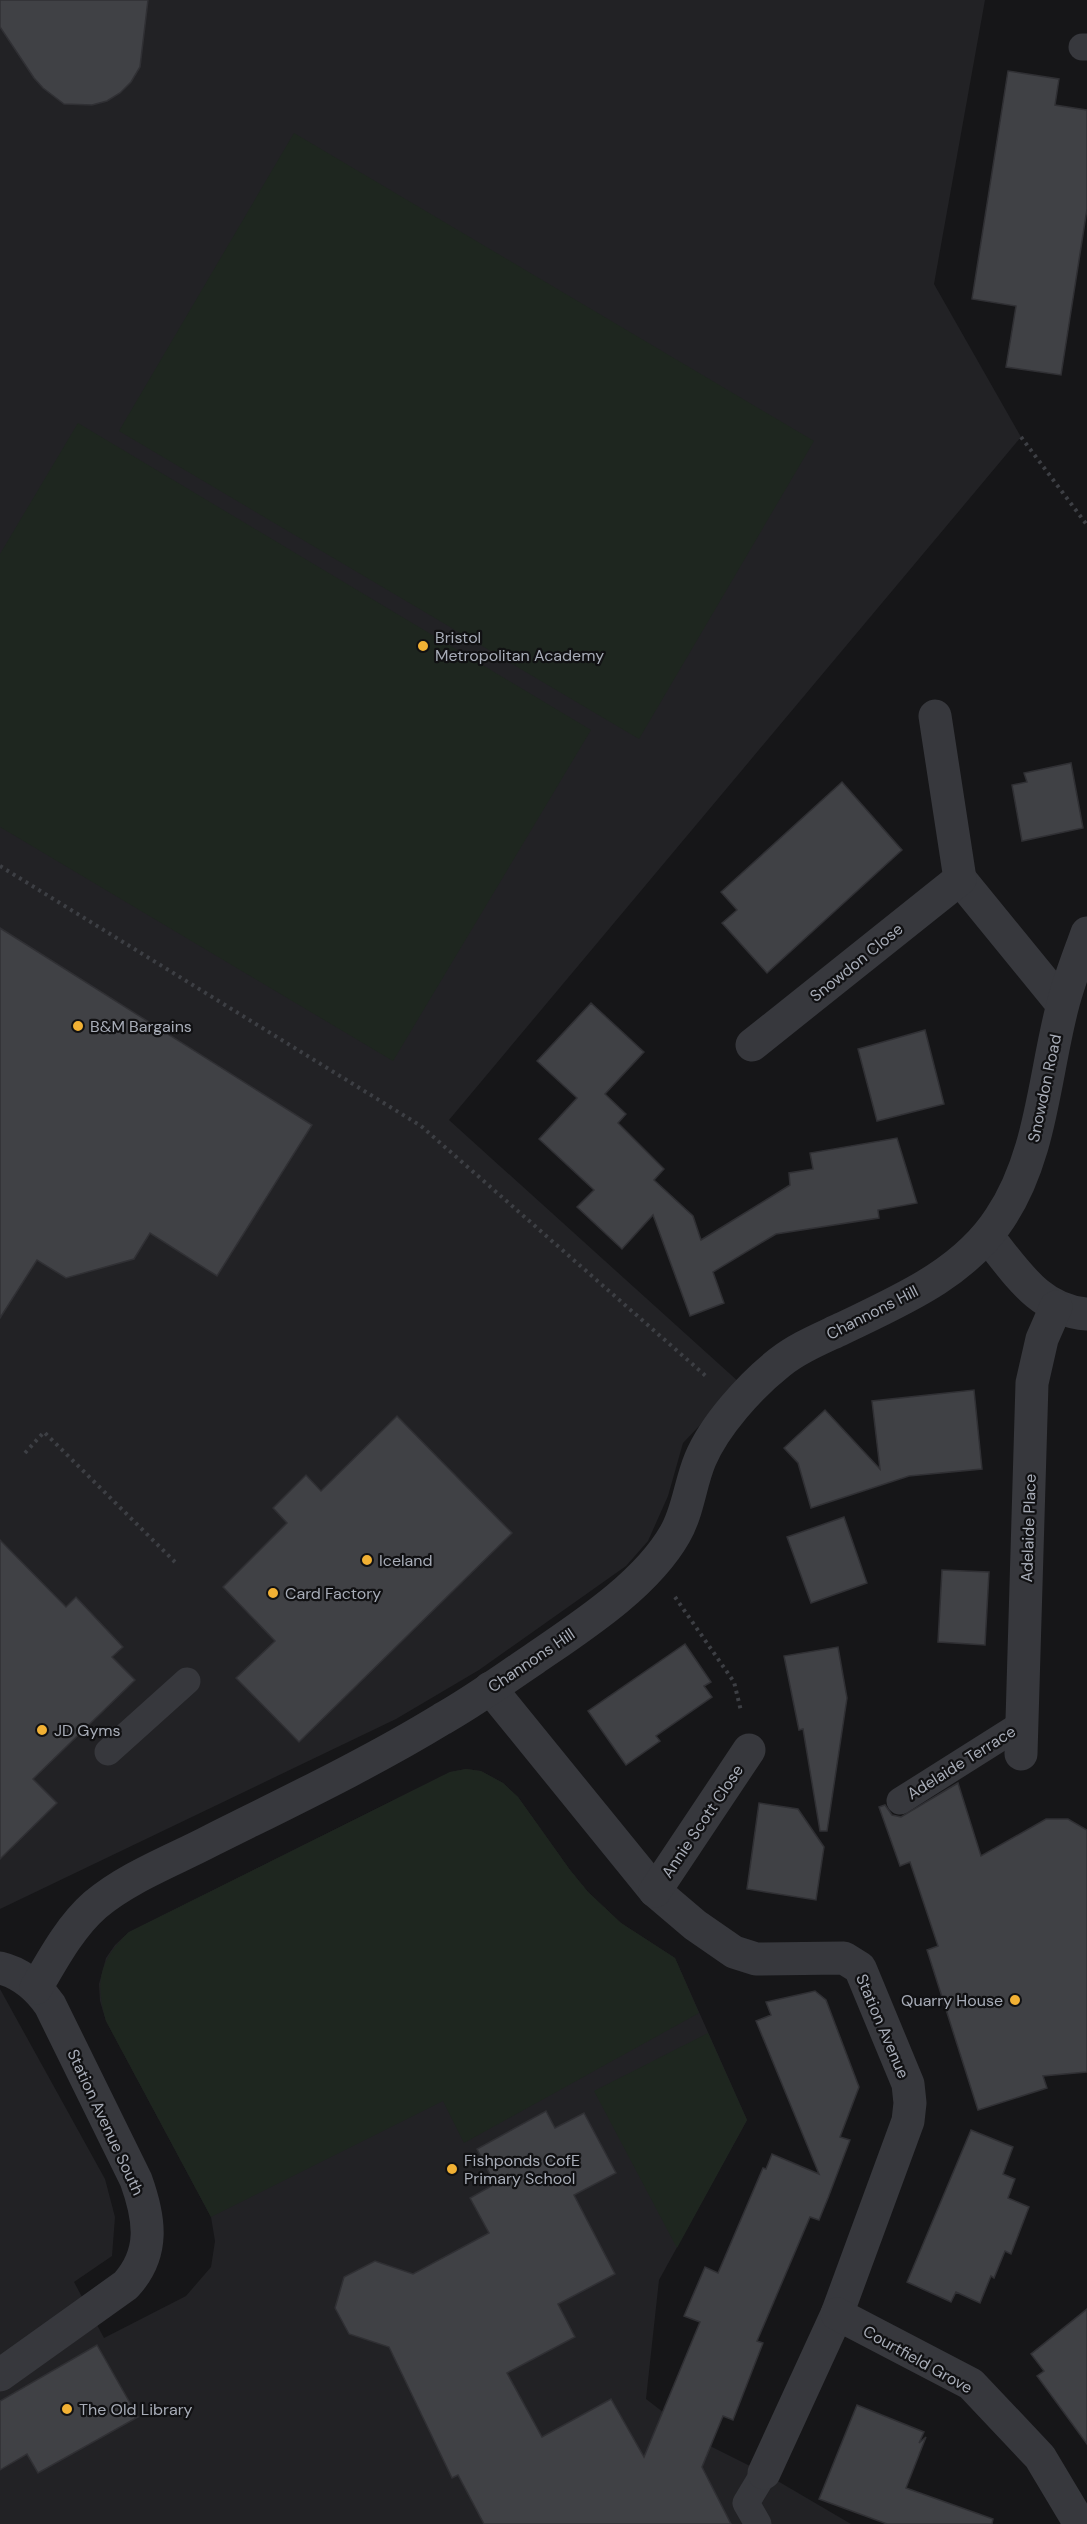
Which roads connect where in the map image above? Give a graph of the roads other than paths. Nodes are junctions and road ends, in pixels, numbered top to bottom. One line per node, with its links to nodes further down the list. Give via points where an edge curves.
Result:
1 (935, 716): 2 (street)
2 (960, 879): 4 (street); 5 (street, Snowdon Close)
3 (1087, 933): 4 (street, Snowdon Road)
4 (1062, 1004): 6 (street, Snowdon Road, via 1024,1171 1004,1214)
5 (752, 1045)
6 (988, 1237): 7 (street, via 1027,1285); 10 (street, Channons Hill, via 951,1270 904,1299 804,1346 779,1363 750,1390 712,1438 702,1455 676,1533 652,1564 572,1632)
7 (1056, 1307): 8 (street); 11 (street, Adelaide Place, via 1042,1339 1032,1383)
8 (1087, 1314)
9 (187, 1681): 13 (lane)
10 (490, 1688): 15 (street, Station Avenue); 17 (street, Channons Hill, via 441,1720 288,1803 121,1887 88,1912)
11 (1021, 1739): 14 (lane, Adelaide Terrace)
12 (749, 1750): 15 (street, Annie Scott Close)
13 (108, 1752)
14 (900, 1801)
15 (655, 1891): 18 (street, Station Avenue, via 734,1952 756,1959 844,1958 860,1968 908,2085 910,2103 908,2121)
16 (0, 1968): 17 (street)
17 (36, 1988): 19 (street, Station Avenue South, via 50,2005 136,2181 144,2204 147,2244 140,2268 126,2285)
18 (837, 2314): 20 (street, Station Avenue); 22 (street, Courtfield Grove, via 970,2384 1040,2457)
19 (0, 2376)
20 (764, 2473): 21 (lane, via 746,2503)
21 (758, 2524)
22 (1080, 2524)

